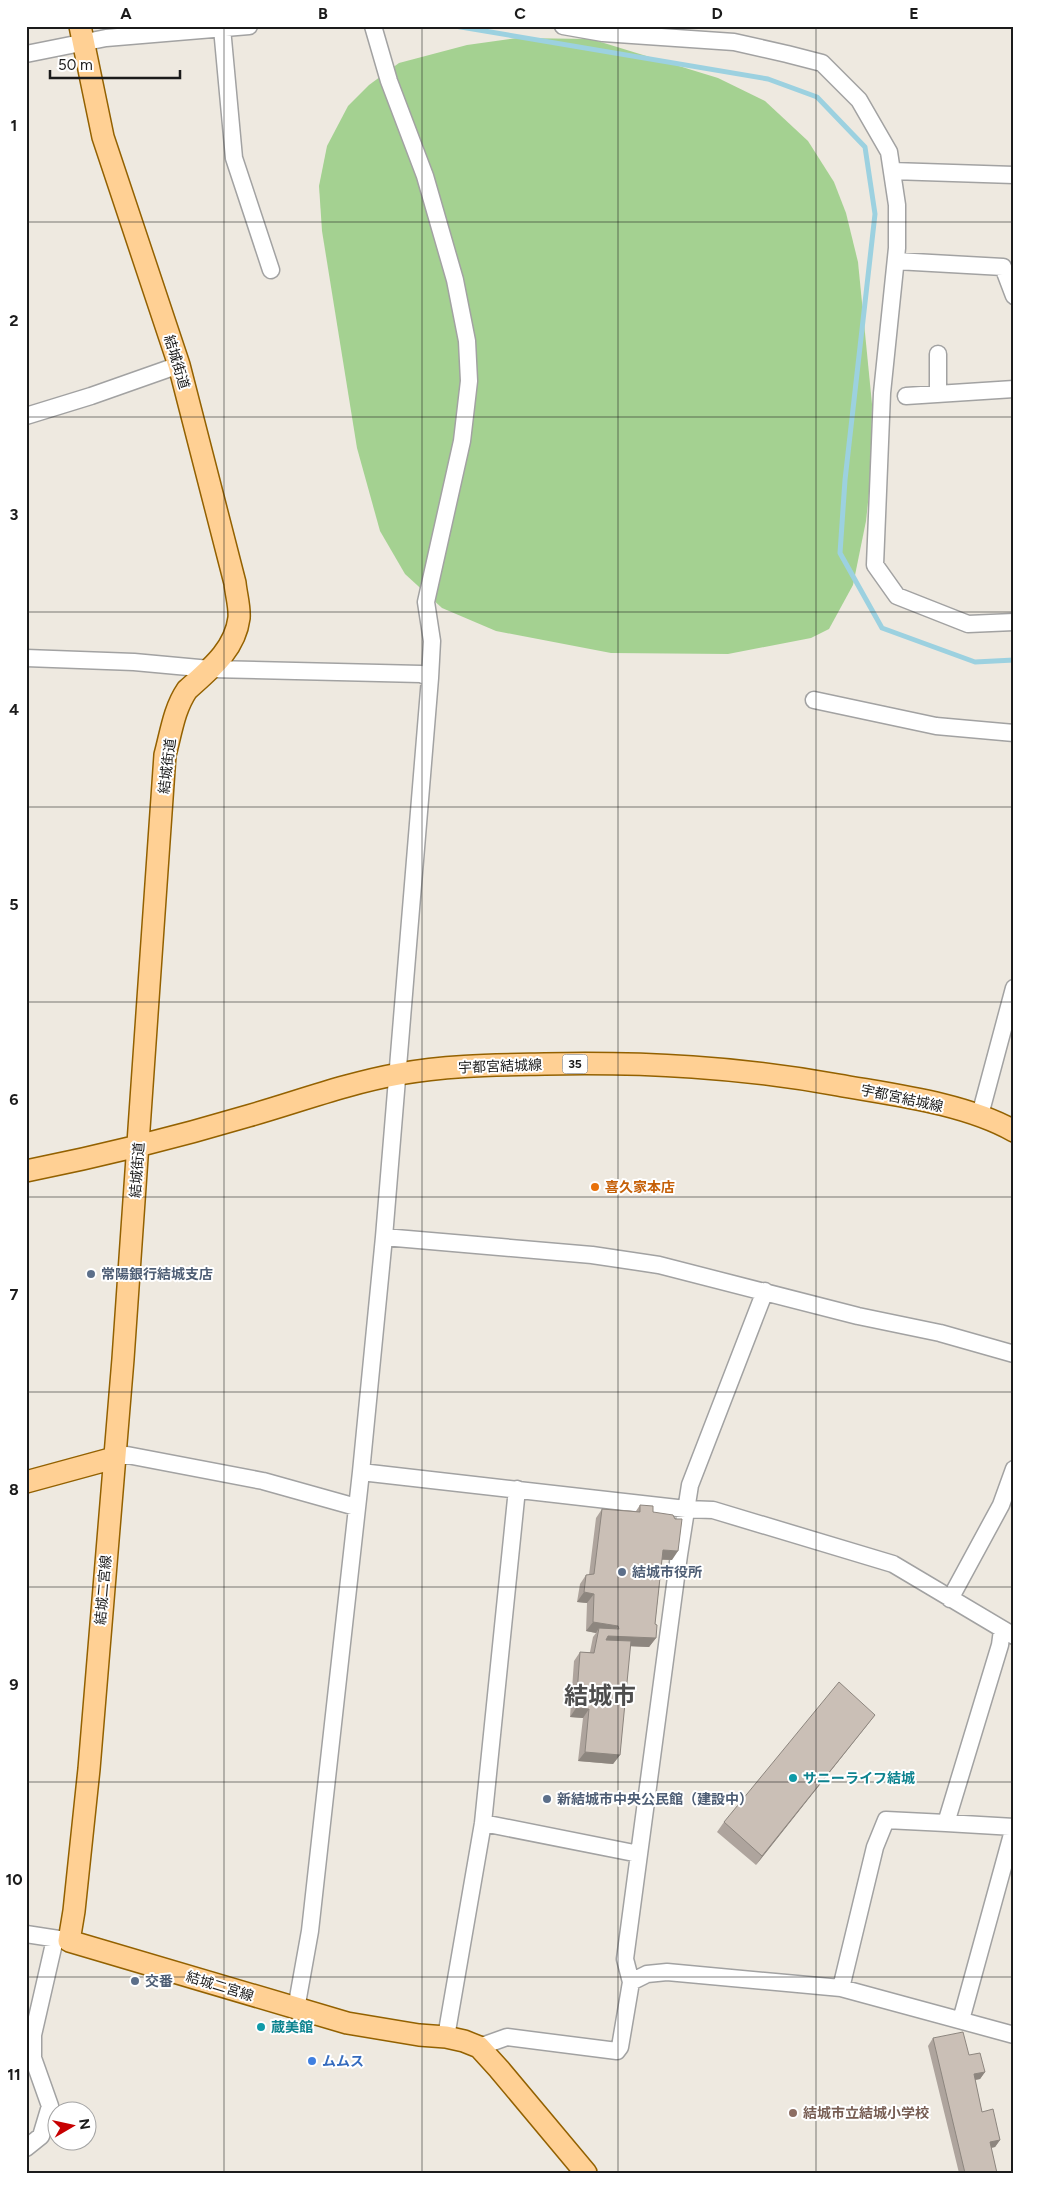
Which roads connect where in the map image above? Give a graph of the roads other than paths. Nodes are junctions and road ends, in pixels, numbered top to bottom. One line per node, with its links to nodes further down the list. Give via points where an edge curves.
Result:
1 (249, 26): 4 (street)
2 (373, 26): 21 (street, via 389,80 425,176 455,280 468,341 469,381 462,441 426,602 432,641)
3 (563, 26): 7 (street, via 603,33 734,42 822,63 859,100 889,152)
4 (222, 28): 5 (street, via 106,38); 10 (street, via 234,158)
5 (82, 35): 6 (street); 13 (main road, 結城街道, via 103,137)
6 (26, 54)
7 (892, 171): 8 (street); 9 (street, via 898,205)
8 (1014, 175)
9 (896, 261): 11 (street, via 1003,267); 18 (street, via 882,394 875,565 898,596 968,624)
10 (270, 270)
11 (1014, 296)
12 (938, 354): 15 (street)
13 (179, 365): 17 (street); 20 (main road, 結城街道, via 235,583 239,618 227,651)
14 (1014, 389): 15 (street)
15 (938, 394): 16 (street)
16 (906, 396)
17 (26, 416)
18 (1014, 622)
19 (26, 658): 20 (street)
20 (210, 669): 21 (street, via 421,674); 28 (main road, 結城街道, via 182,697 165,755)
21 (430, 678): 25 (street)
22 (814, 700): 23 (street, via 936,726)
23 (1014, 733)
24 (1014, 988): 26 (street)
25 (397, 1074): 26 (main road, 宇都宮結城線 / 35, via 492,1065 594,1063 693,1066 778,1074 910,1098); 28 (main road, 宇都宮結城線 / 35); 30 (street)
26 (980, 1115): 27 (main road, 宇都宮結城線 / 35)
27 (1014, 1130)
28 (138, 1147): 29 (main road, 宇都宮結城線); 33 (main road, 結城街道)
29 (26, 1171)
30 (384, 1237): 31 (street, via 592,1255 659,1265); 35 (street)
31 (765, 1291): 32 (street); 39 (street, via 690,1485)
32 (1014, 1354)
33 (114, 1458): 36 (main road); 38 (street, via 127,1455 263,1481); 47 (main road, 結城二宮線, via 89,1769)
34 (1014, 1469): 40 (street, via 1001,1504)
35 (361, 1472): 37 (street); 38 (street)
36 (26, 1482)
37 (517, 1489): 39 (street); 42 (street)
38 (356, 1507): 50 (street, via 310,1931)
39 (686, 1509): 40 (street, via 713,1510 893,1564); 45 (street)
40 (950, 1599): 41 (street)
41 (1008, 1633): 43 (street, via 998,1655)
42 (483, 1823): 45 (street); 53 (street)
43 (946, 1823): 44 (street); 49 (street, via 886,1820 875,1847)
44 (1014, 1827): 51 (street)
45 (639, 1854): 48 (street, via 625,1959)
46 (26, 1934): 47 (street)
47 (62, 1940): 50 (main road, 結城二宮線, via 106,1950); 55 (street, via 33,2035 33,2058 50,2106 41,2136)
48 (631, 1982): 49 (street, via 647,1974 667,1972); 54 (street, via 623,2039 617,2051 507,2037)
49 (841, 1988): 51 (street)
50 (296, 2009): 53 (main road, 結城二宮線, via 347,2023)
51 (961, 2020): 52 (street)
52 (1014, 2035)
53 (446, 2037): 54 (main road, 結城二宮線)
54 (479, 2048): 56 (main road, 結城二宮線)
55 (26, 2148)
56 (586, 2173)

